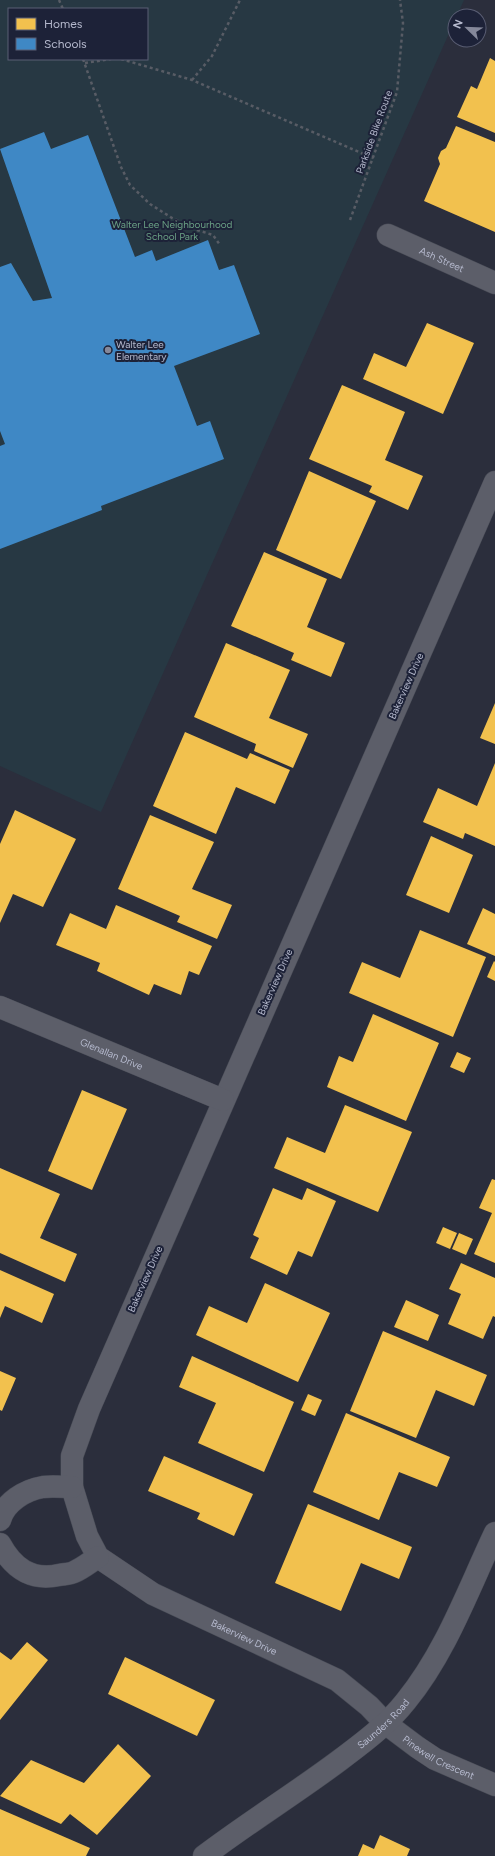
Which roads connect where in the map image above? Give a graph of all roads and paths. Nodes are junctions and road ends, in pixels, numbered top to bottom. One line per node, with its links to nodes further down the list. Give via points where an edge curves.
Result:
1 (240, 0): 7 (path, via 212,56)
2 (400, 0): 8 (path, Parkside Bike Route, via 402,23 397,92)
3 (84, 60): 6 (path)
4 (104, 60): 6 (path)
5 (124, 60): 7 (path)
6 (85, 63): 11 (path, via 121,167 130,185 150,204 172,218 213,235)
7 (192, 80): 8 (path)
8 (373, 158): 9 (path, Parkside Bike Route)
9 (350, 220)
10 (388, 235): 12 (street, Ash Street)
11 (220, 245)
12 (495, 284)
13 (495, 482): 15 (street, Bakerview Drive)
14 (0, 1007): 15 (street, Glenallan Drive)
15 (223, 1100): 16 (street, Bakerview Drive, via 89,1409 72,1456)
16 (72, 1487): 17 (street, via 43,1487 15,1498 3,1511); 20 (street, Bakerview Drive, via 87,1536)
17 (0, 1520)
18 (495, 1533): 21 (street, Saunders Road, via 446,1638 428,1670 406,1702)
19 (0, 1544): 20 (street, via 8,1558 20,1569 36,1576 50,1577 73,1573)
20 (98, 1557): 21 (street, Bakerview Drive, via 153,1594 337,1680)
21 (385, 1723): 22 (street, Pinewell Crescent, via 435,1758); 23 (street, Saunders Road, via 311,1782)
22 (495, 1785)
23 (204, 1856)

